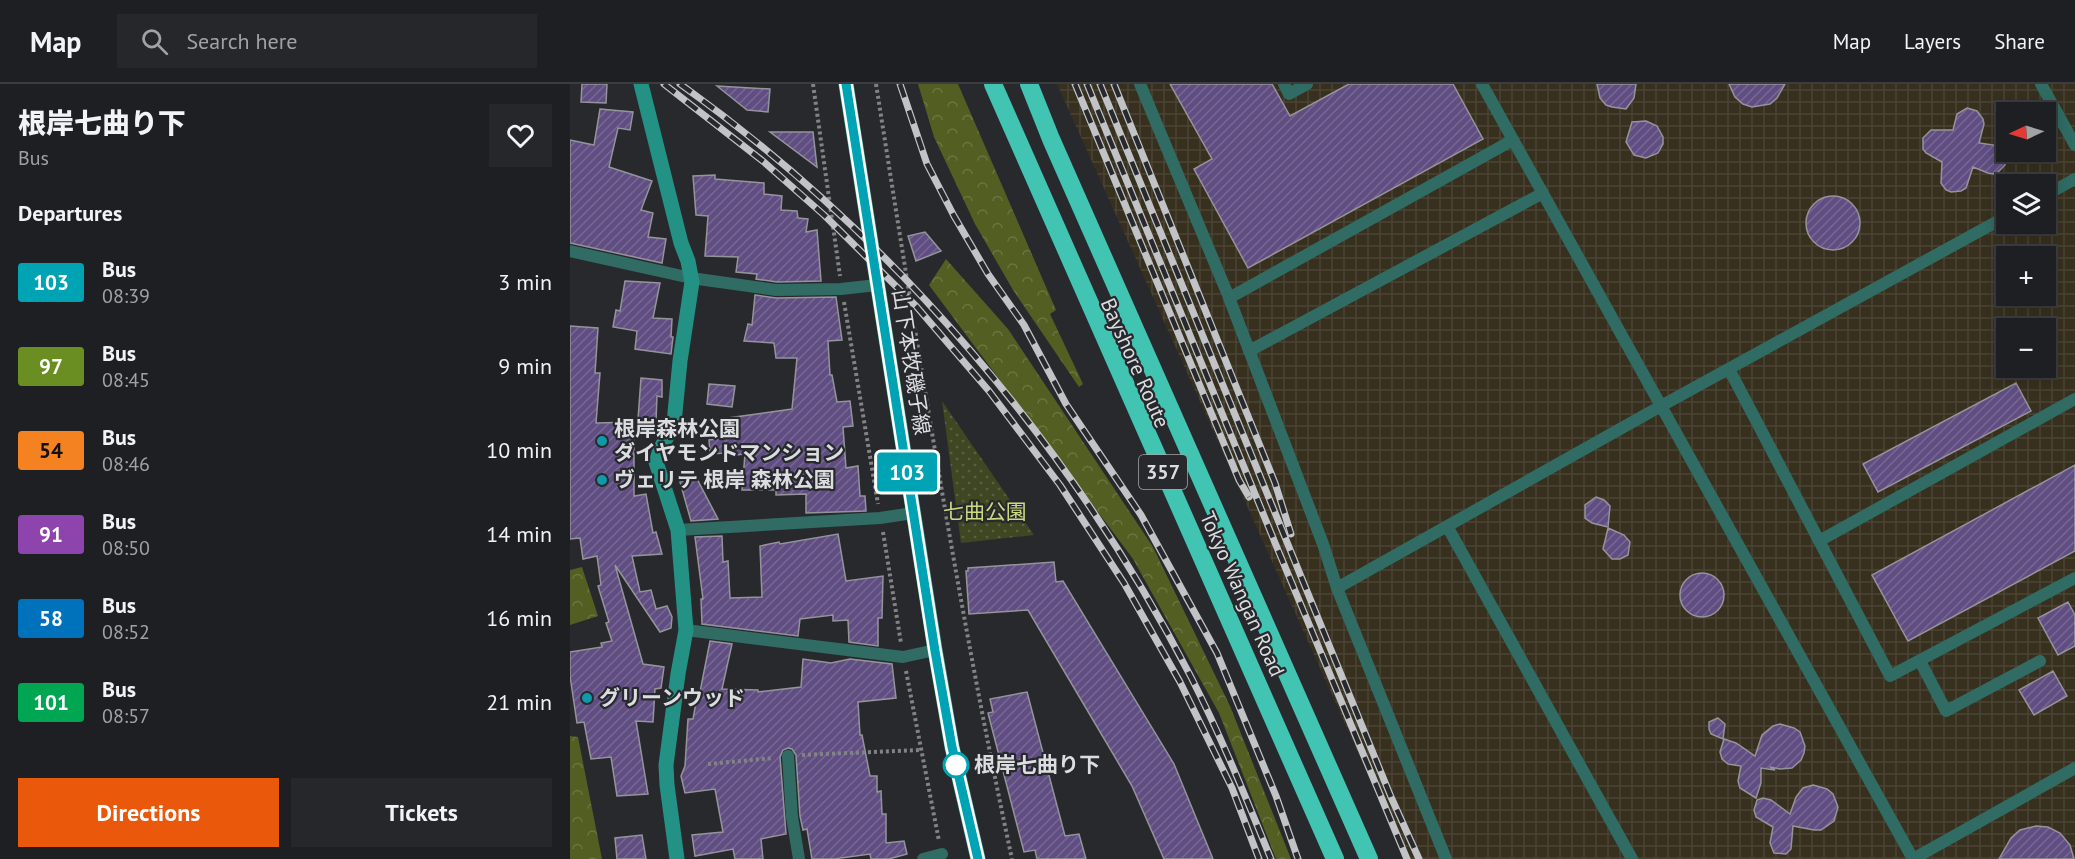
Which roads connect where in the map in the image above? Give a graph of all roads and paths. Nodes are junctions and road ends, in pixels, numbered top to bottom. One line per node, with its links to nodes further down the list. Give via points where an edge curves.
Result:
1 (641, 84): 21 (street)
2 (813, 84): 23 (path)
3 (846, 84): 22 (main road, 山下本牧磯子線)
4 (876, 84): 50 (path, via 946,510)
5 (986, 84): 51 (highway, Bayshore Route)
6 (993, 84): 52 (highway, Tokyo Wangan Road / 357)
7 (1024, 84): 53 (highway, Tokyo Wangan Road / 357)
8 (1029, 84): 54 (highway, Bayshore Route)
9 (1140, 84): 24 (lane)
10 (1284, 84): 11 (lane, via 1289,94)
11 (1307, 84)
12 (1482, 84): 14 (lane)
13 (2041, 84): 15 (lane)
14 (1513, 140): 18 (lane); 24 (lane)
15 (2075, 145)
16 (2074, 183): 17 (lane)
17 (2056, 191)
18 (1543, 193): 25 (lane); 28 (lane)
19 (1996, 222): 26 (lane)
20 (570, 250): 21 (lane)
21 (691, 278): 23 (lane, via 776,290); 32 (street, via 674,423 656,462)
22 (877, 285): 23 (lane); 29 (main road, 山下本牧磯子線)
23 (842, 289): 30 (path)
24 (1229, 298): 25 (lane)
25 (1249, 351): 35 (lane)
26 (1729, 369): 28 (lane); 33 (lane)
27 (2075, 399): 33 (lane)
28 (1661, 406): 31 (lane); 57 (lane)
29 (914, 513): 30 (lane); 37 (main road, 山下本牧磯子線)
30 (880, 518): 32 (lane); 38 (path)
31 (1447, 526): 35 (lane); 56 (lane)
32 (678, 530): 36 (street)
33 (1819, 541): 39 (lane, via 1890,676)
34 (2075, 578): 39 (lane)
35 (1337, 588): 55 (lane)
36 (686, 630): 38 (lane); 46 (street, via 666,765)
37 (935, 651): 38 (lane); 49 (main road, 山下本牧磯子線)
38 (903, 657): 41 (path)
39 (1920, 661): 40 (lane, via 1946,711)
40 (2040, 661)
41 (921, 750): 42 (path); 45 (path)
42 (788, 756): 43 (path); 47 (lane)
43 (708, 764)
44 (2075, 768): 57 (lane)
45 (942, 854): 48 (lane)
46 (677, 859)
47 (799, 859)
48 (923, 859)
49 (978, 859)
50 (1012, 859)
51 (1328, 859)
52 (1335, 859)
53 (1364, 859)
54 (1369, 859)
55 (1446, 859)
56 (1632, 859)
57 (1913, 859)

